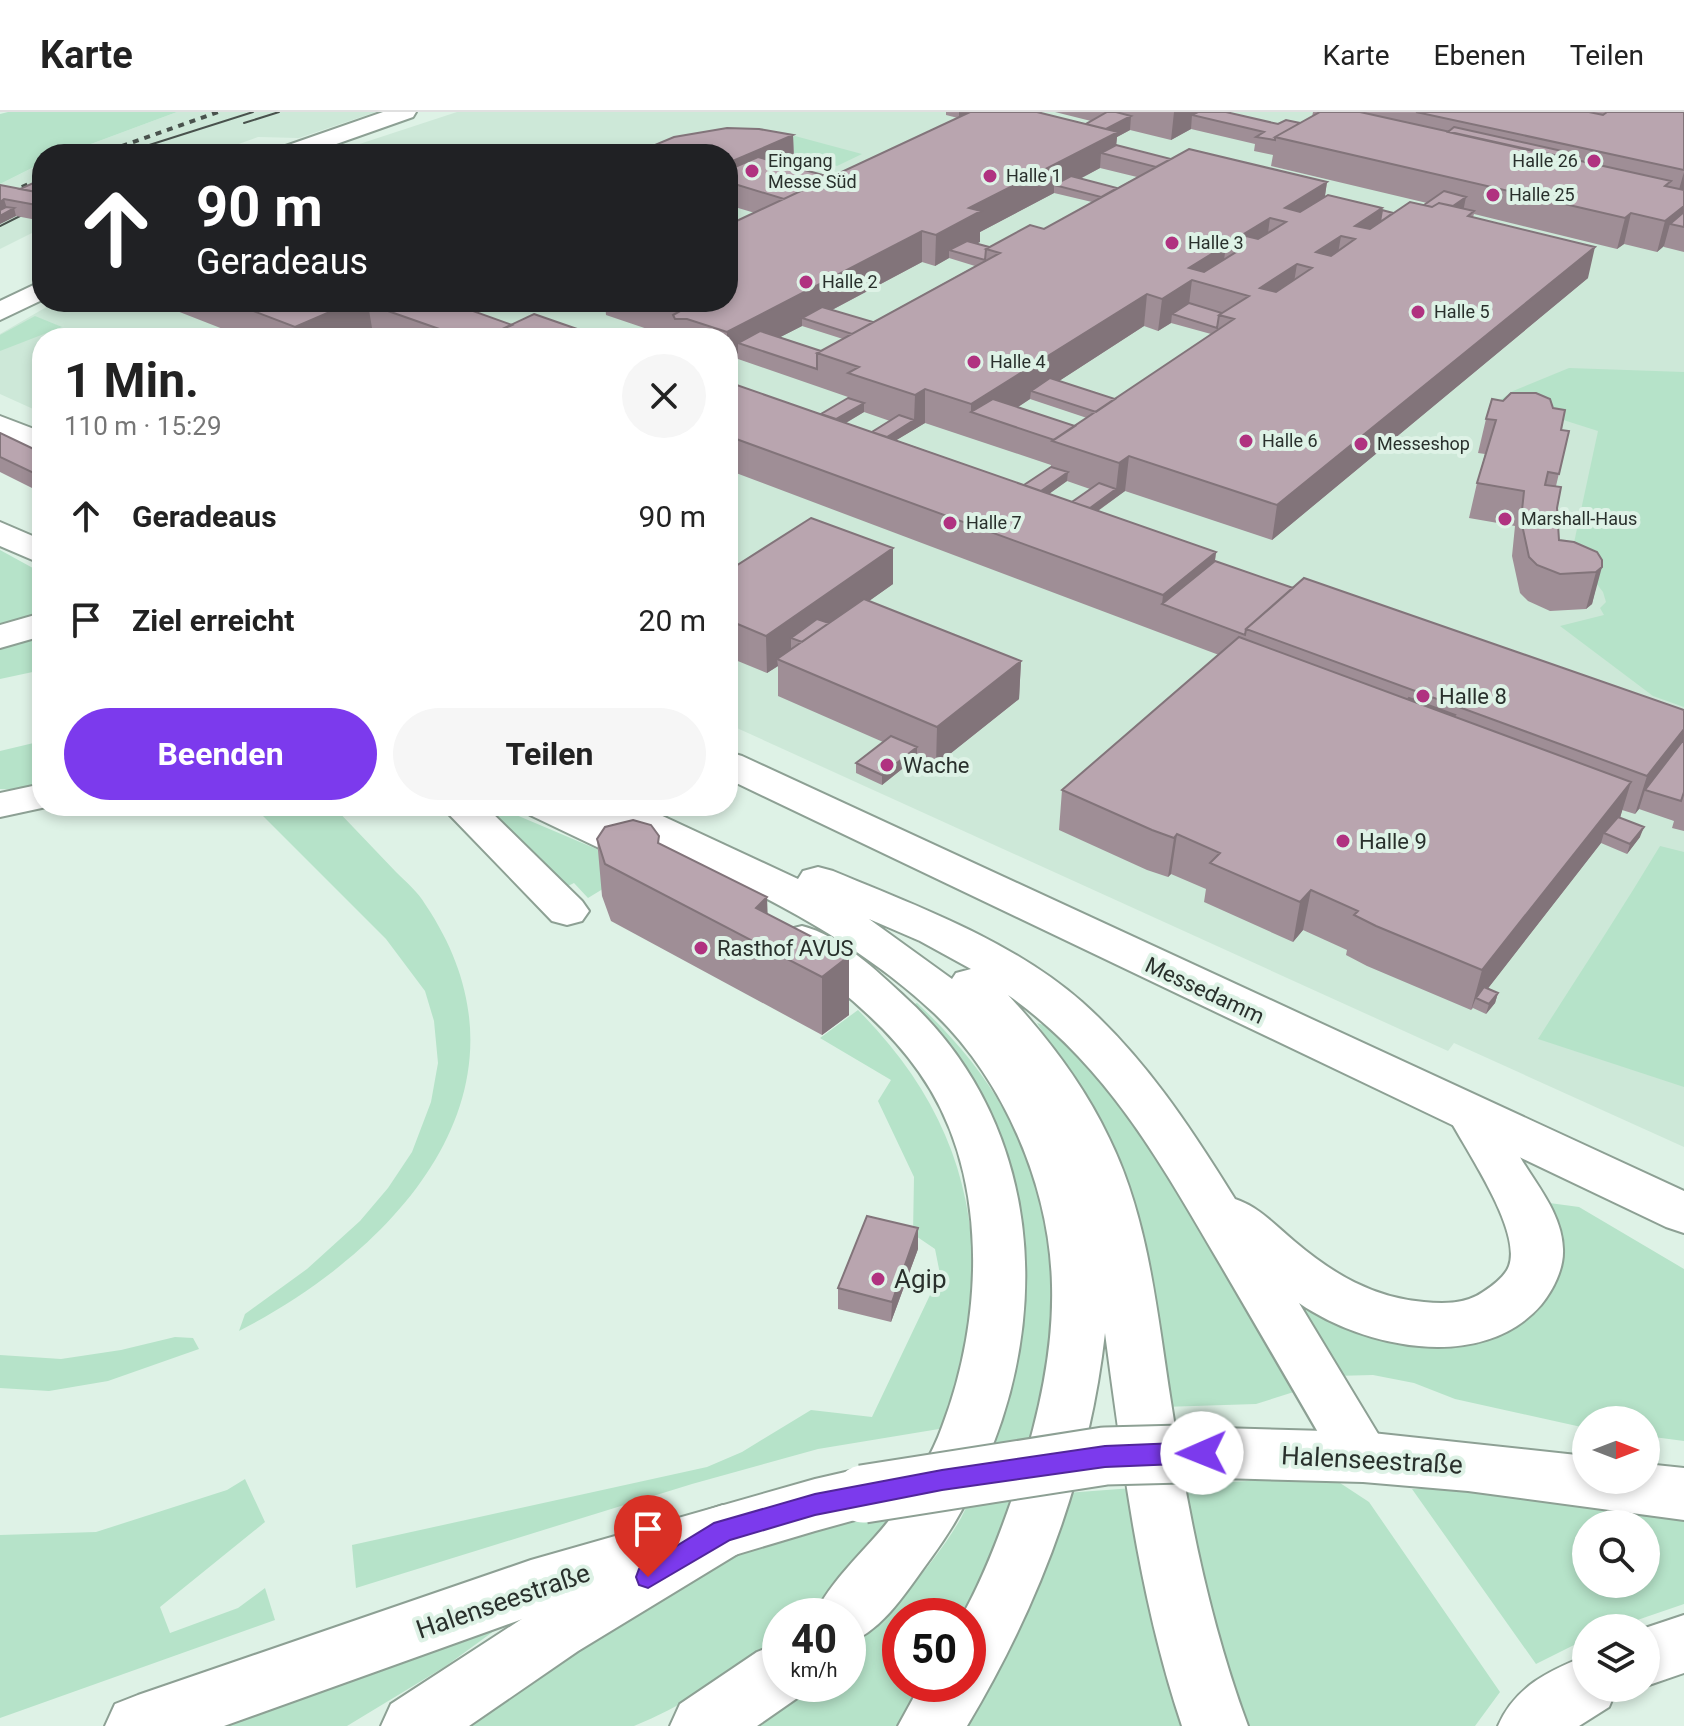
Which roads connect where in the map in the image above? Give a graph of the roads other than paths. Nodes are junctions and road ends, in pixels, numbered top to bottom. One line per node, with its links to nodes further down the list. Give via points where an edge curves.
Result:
1 (405, 112): 2 (main road)
2 (310, 144)
3 (0, 425): 4 (main road)
4 (32, 439)
5 (0, 504): 6 (main road)
6 (32, 521)
7 (0, 532): 8 (main road)
8 (32, 549)
9 (32, 627): 10 (main road)
10 (0, 637)
11 (738, 769): 20 (main road, Messedamm)
12 (32, 798): 13 (main road)
13 (0, 805)
14 (472, 816): 19 (main road)
15 (565, 816): 26 (main road, via 726,895 806,942 863,985 907,1028 965,1107 988,1170 1001,1276 999,1321 985,1388 966,1444 912,1539)
16 (628, 816): 27 (main road, via 842,922 917,973 981,1035 1048,1149 1069,1219 1079,1284 1078,1340 1037,1514)
17 (685, 816): 18 (main road)
18 (853, 898): 21 (main road, via 936,931 1063,1011 1146,1102); 37 (main road, via 971,983 1021,1037 1070,1109 1104,1189 1121,1254 1165,1552 1185,1638)
19 (567, 911)
20 (1473, 1116): 21 (main road, via 1533,1224 1537,1246 1536,1269 1522,1291 1499,1311 1473,1321 1407,1324 1341,1303 1297,1276); 22 (main road, Messedamm)
21 (1202, 1189): 23 (main road)
22 (1684, 1213)
23 (1363, 1457): 24 (main road, Halenseestraße); 25 (main road, Halenseestraße, bridge, via 1105,1456 863,1494)
24 (1684, 1494)
25 (723, 1531): 33 (main road, Halenseestraße, via 531,1588); 34 (main road, via 544,1638)
26 (861, 1598)
27 (986, 1630)
28 (1684, 1644): 29 (main road)
29 (1660, 1652)
30 (762, 1685): 35 (main road)
31 (1572, 1694): 38 (main road)
32 (946, 1702): 36 (main road)
33 (138, 1726)
34 (414, 1726)
35 (703, 1726)
36 (931, 1726)
37 (1215, 1726)
38 (1531, 1726)

